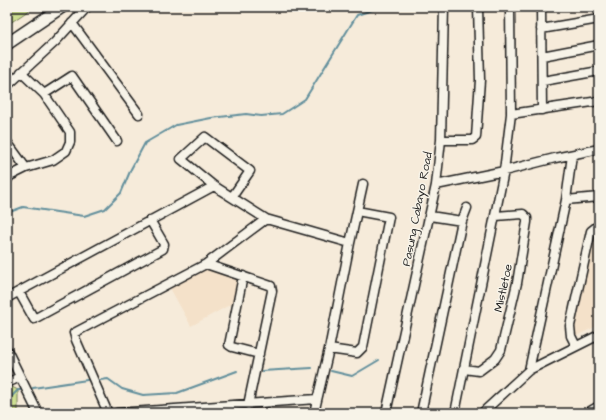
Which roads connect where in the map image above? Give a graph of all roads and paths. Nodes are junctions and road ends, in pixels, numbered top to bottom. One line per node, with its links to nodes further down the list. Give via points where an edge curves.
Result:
1 (62, 7): 10 (street)
2 (87, 7): 8 (street)
3 (444, 7): 22 (street, Pasung Cabayo Road)
4 (478, 7): 22 (street, via 480,80 476,137 472,140)
5 (510, 7): 21 (street)
6 (541, 7): 9 (street)
7 (599, 19): 9 (street)
8 (72, 23): 13 (street); 20 (street)
9 (541, 28): 12 (street)
10 (7, 44)
11 (599, 45): 12 (street)
12 (542, 56): 15 (street)
13 (21, 72): 16 (street); 17 (street)
14 (599, 72): 15 (street)
15 (543, 80): 19 (street)
16 (7, 86)
17 (44, 94): 23 (street, via 72,76); 27 (street, via 70,132 70,142 66,151 53,160)
18 (599, 101): 19 (street)
19 (542, 110): 21 (street)
20 (139, 114)
21 (511, 114): 28 (street)
22 (441, 140): 31 (street, Pasung Cabayo Road)
23 (117, 141)
24 (7, 142): 27 (street)
25 (599, 149): 26 (street)
26 (572, 155): 28 (street); 35 (street)
27 (26, 168): 29 (street)
28 (504, 171): 31 (street); 39 (street)
29 (7, 180)
30 (363, 184): 37 (street)
31 (436, 185): 38 (street, Pasung Cabayo Road)
32 (214, 186): 33 (street); 33 (street, via 181,158 205,137 250,170); 41 (street)
33 (232, 197): 40 (street)
34 (599, 197): 35 (street)
35 (566, 200): 55 (street)
36 (467, 208): 42 (street)
37 (356, 211): 44 (street); 51 (street, via 389,217 363,347 357,353)
38 (430, 216): 42 (street); 66 (street, Pasung Cabayo Road)
39 (496, 216): 54 (street); 54 (street, Mistletoe, via 523,214 527,218 517,283 501,350 479,371)
40 (266, 219): 44 (street); 45 (street)
41 (150, 220): 47 (street); 47 (street, via 164,244 163,249 34,319)
42 (462, 222): 67 (street)
43 (599, 227): 50 (street, via 591,231 571,320 571,336)
44 (350, 243): 51 (street)
45 (206, 264): 46 (street); 62 (street, via 74,333)
46 (243, 276): 53 (street, via 271,286); 53 (street, via 230,345)
47 (19, 292): 48 (street)
48 (7, 298)
49 (599, 334): 50 (street)
50 (576, 346): 55 (street)
51 (329, 349): 58 (street)
52 (7, 350): 56 (street)
53 (259, 354): 59 (street)
54 (464, 369): 68 (street)
55 (529, 370): 69 (street)
56 (20, 377): 57 (street); 61 (street)
57 (7, 383)
58 (317, 399): 59 (street); 65 (street)
59 (248, 405): 64 (street)
60 (599, 406): 70 (street)
61 (38, 413)
62 (108, 413)
63 (117, 413): 64 (street)
64 (134, 413)
65 (314, 413)
66 (386, 413)
67 (421, 413)
68 (455, 413)
69 (482, 413)
70 (587, 413)

